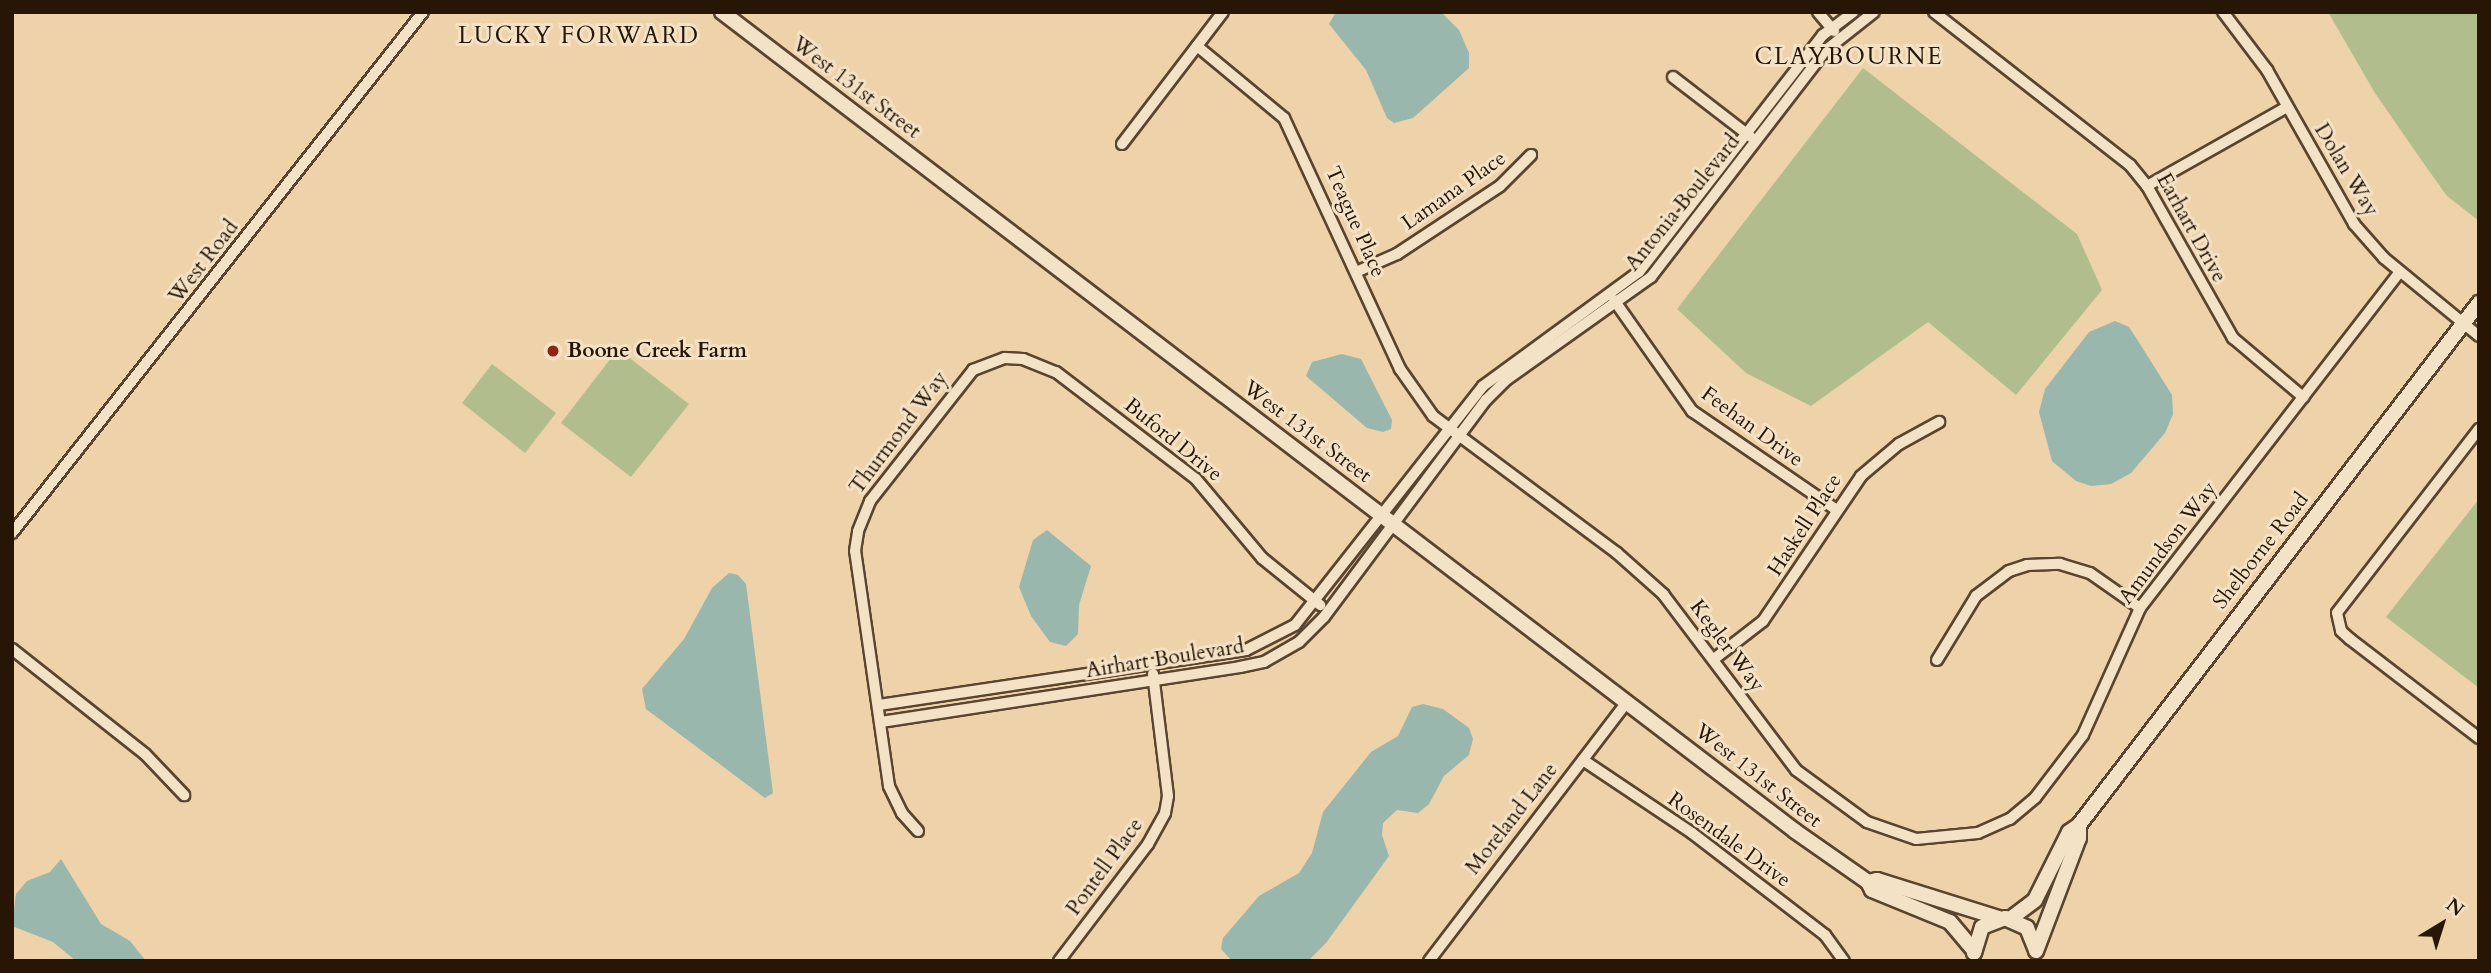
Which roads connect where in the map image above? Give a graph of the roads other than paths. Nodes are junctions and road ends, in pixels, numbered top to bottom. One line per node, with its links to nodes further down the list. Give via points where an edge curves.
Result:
1 (423, 12): 32 (street, West Road)
2 (722, 12): 30 (street, West 131st Street)
3 (1223, 12): 10 (street)
4 (1818, 12): 9 (street)
5 (1853, 12): 9 (street, Antonia Boulevard)
6 (1874, 12): 9 (street, Antonia Boulevard)
7 (1934, 12): 17 (street, Earhart Drive, via 2119,155)
8 (2223, 12): 12 (street, Dolan Way, via 2253,48)
9 (1835, 33): 13 (street, Antonia Boulevard); 14 (street, Antonia Boulevard)
10 (1197, 46): 15 (street); 18 (street, Teague Place, via 1284,118)
11 (1673, 77): 13 (street)
12 (2287, 107): 17 (street); 19 (street, Dolan Way, via 2354,224)
13 (1746, 134): 14 (street); 20 (street, Antonia Boulevard)
14 (1756, 141): 20 (street, Antonia Boulevard, via 1657,271)
15 (1122, 144)
16 (1531, 155): 18 (street, Lamana Place, via 1500,186 1397,254)
17 (2147, 186): 25 (street, Earhart Drive, via 2233,338)
18 (1356, 272): 28 (street, Teague Place, via 1406,381)
19 (2400, 272): 22 (street, Dolan Way); 25 (street, Amundson Way)
20 (1614, 300): 28 (street, Antonia Boulevard, via 1499,371); 29 (street, Feehan Drive, via 1692,411)
21 (2479, 303): 22 (street, Shelborne Road)
22 (2465, 321): 23 (street, Dolan Way); 47 (street, Shelborne Road)
23 (2479, 336)
24 (1005, 358): 33 (street, Buford Drive, via 1023,359 1056,372 1196,480 1262,558); 42 (street, Thurmond Way, via 973,370 957,385 863,514 855,551)
25 (2303, 397): 34 (street, Amundson Way)
26 (1938, 422): 29 (street, Haskell Place, via 1879,460)
27 (2479, 429): 44 (street, via 2343,603 2338,623 2350,639)
28 (1454, 433): 30 (street, Antonia Boulevard); 31 (street, Antonia Boulevard); 37 (street, Kegler Way, via 1643,575)
29 (1835, 509): 37 (street, Haskell Place, via 1763,621)
30 (1380, 514): 31 (street, West 131st Street); 33 (street, Airhart Boulevard)
31 (1393, 523): 35 (street, Airhart Boulevard); 41 (street, West 131st Street)
32 (12, 533)
33 (1317, 602): 35 (street, Buford Drive); 39 (street, Airhart Boulevard, via 1295,625 1264,644)
34 (2140, 608): 38 (street, via 2090,573 2060,564 2027,565 2009,571 1976,596); 49 (street, Amundson Way, via 2073,751 2023,810)
35 (1328, 611): 40 (street, Airhart Boulevard, via 1299,642 1264,662)
36 (12, 649): 46 (street, via 145,754)
37 (1714, 659): 49 (street, Kegler Way, via 1781,753 1850,812 1916,839)
38 (1937, 660)
39 (1152, 665): 40 (street, Pontell Place); 42 (street, Airhart Boulevard)
40 (1153, 681): 43 (street, Airhart Boulevard); 54 (street, Pontell Place, via 1168,796 1165,813 1148,844)
41 (1627, 702): 45 (street, Moreland Lane); 50 (street, West 131st Street)
42 (879, 705): 43 (street, Thurmond Way)
43 (881, 722): 48 (street, Thurmond Way, via 889,786 902,813)
44 (2479, 738)
45 (1583, 760): 55 (street, Moreland Lane); 56 (street, Rosendale Drive, via 1726,859 1825,935)
46 (184, 795)
47 (2079, 825): 51 (street, Shelborne Road, via 2059,848 2035,900); 53 (street, Shelborne Road, via 2079,838)
48 (918, 831)
49 (1978, 833)
50 (1868, 882): 51 (street, West 131st Street, via 1877,880); 52 (street, West 131st Street, via 1872,890 1956,926)
51 (2005, 918): 52 (street, Shelborne Road, via 1978,933); 53 (street, via 2031,933)
52 (1974, 957)
53 (2035, 958)
54 (1062, 960)
55 (1429, 961)
56 (1844, 961)

